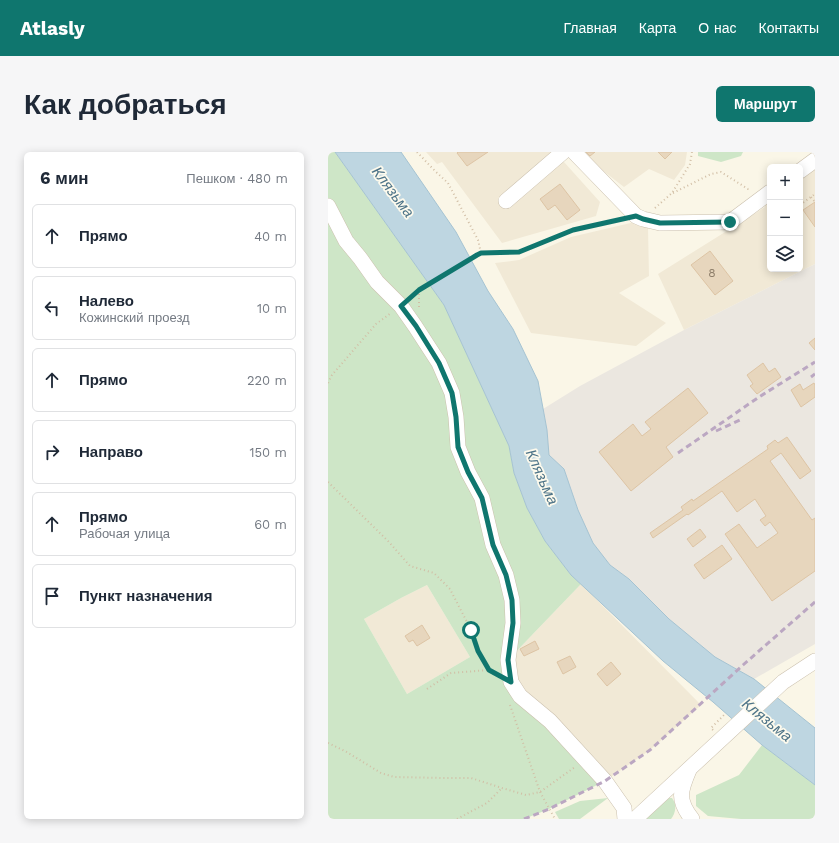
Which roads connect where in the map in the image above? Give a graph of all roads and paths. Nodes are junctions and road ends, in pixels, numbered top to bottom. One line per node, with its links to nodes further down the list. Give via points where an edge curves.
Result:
1 (417, 152): 17 (path, via 448,183 478,240)
2 (563, 152): 12 (street)
3 (574, 152): 16 (street)
4 (692, 152): 8 (path, via 690,164)
5 (815, 160): 6 (street)
6 (803, 169)
7 (755, 190): 8 (path, via 748,189 721,172 711,174)
8 (672, 193): 16 (path, via 656,208)
9 (767, 194): 16 (street, via 730,222 660,223)
10 (815, 194): 11 (path)
11 (811, 197): 13 (path); 14 (path)
12 (506, 201)
13 (815, 202)
14 (803, 203)
15 (328, 206): 18 (street, via 346,241 377,282)
16 (636, 216): 17 (path, via 573,230 519,252)
17 (481, 253): 18 (path, via 419,290)
18 (401, 306): 19 (path, via 376,324); 23 (street, via 439,363 452,393 458,447 482,498 493,545 506,575 512,600 513,623 508,660)
19 (328, 383)
20 (328, 482): 22 (path, via 410,566 434,573 450,589)
21 (815, 661): 30 (street, via 783,682)
22 (489, 670): 23 (path); 24 (path, via 452,674)
23 (511, 682): 29 (street, via 520,696 550,721)
24 (427, 689)
25 (510, 705): 32 (path)
26 (724, 715): 27 (path)
27 (713, 726)
28 (328, 743): 31 (path, via 381,773 394,777 471,778)
29 (587, 761): 32 (path, via 578,764); 35 (street, via 624,808)
30 (690, 767): 36 (street); 37 (street, via 682,786 681,799)
31 (502, 788): 32 (path, via 526,795); 33 (path, via 487,803)
32 (540, 792): 34 (path)
33 (457, 819)
34 (555, 819)
35 (625, 819)
36 (635, 819)
37 (692, 819)

